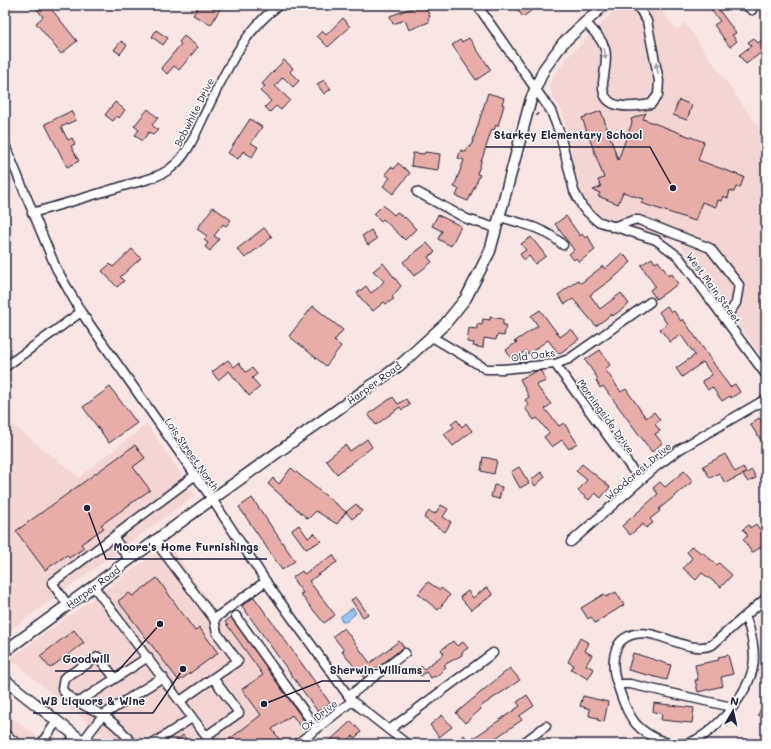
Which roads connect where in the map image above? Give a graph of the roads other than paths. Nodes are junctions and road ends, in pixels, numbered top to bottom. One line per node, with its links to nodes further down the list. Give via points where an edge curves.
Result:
1 (279, 5): 9 (street, Bobwhite Drive, via 247,38 226,72 192,140 182,157 171,168 139,182)
2 (477, 5): 6 (street, West Main Street)
3 (604, 5): 5 (main road, Harper Road)
4 (637, 5): 5 (street, one-way to 4, via 602,41 605,49 603,85 612,103 622,107 651,104 658,95 659,81 647,21)
5 (585, 22): 6 (main road, Harper Road, via 553,56)
6 (535, 88): 10 (main road, Harper Road); 11 (street, West Main Street, via 554,117 578,200 589,216)
7 (5, 145): 9 (street, Lois Street North)
8 (417, 192): 12 (street, via 467,219)
9 (32, 213): 15 (street, Lois Street North, via 61,281)
10 (499, 217): 12 (main road, Harper Road); 13 (street, via 540,229 554,236)
11 (612, 227): 16 (street, West Main Street, via 646,236 672,250); 16 (street, via 639,220 710,248 739,285 736,303)
12 (496, 228): 17 (main road, Harper Road, via 490,251 470,293)
13 (563, 245)
14 (650, 302): 19 (street, Old Oaks, via 569,359)
15 (81, 312): 18 (street); 22 (street, Lois Street North)
16 (725, 319): 20 (street, West Main Street)
17 (432, 337): 19 (street, Old Oaks, via 486,369); 24 (main road, Harper Road, via 400,365)
18 (6, 364)
19 (555, 364): 23 (street, Morningside Drive)
20 (766, 375)
21 (766, 399): 23 (street, Woodcrest Drive, via 680,449)
22 (194, 476): 24 (street, Lois Street North); 25 (street)
23 (640, 480): 27 (street, Woodcrest Drive)
24 (212, 499): 26 (main road, Harper Road); 29 (street, Lois Street North)
25 (113, 537): 28 (street); 32 (street, via 52,583)
26 (155, 541): 28 (main road, Harper Road); 35 (street)
27 (571, 542)
28 (130, 560): 30 (main road, Harper Road)
29 (266, 581): 35 (street); 45 (street, Lois Street North)
30 (94, 586): 32 (main road, Harper Road); 39 (street)
31 (766, 598): 34 (street)
32 (68, 605): 36 (main road, Harper Road)
33 (236, 616): 53 (street)
34 (745, 616): 44 (street, via 707,647 700,648 648,633 635,633 624,638 617,646 613,660); 48 (street, via 750,634 753,667 749,680)
35 (214, 619): 42 (street, via 218,633 238,660)
36 (5, 651)
37 (405, 653): 45 (street, Ox Drive)
38 (493, 653): 54 (street)
39 (148, 658): 40 (street); 41 (street)
40 (162, 677): 46 (street); 49 (street)
41 (115, 678): 47 (street); 47 (street, via 98,657 64,678 62,689 65,694)
42 (213, 678): 46 (street); 56 (street, via 239,714)
43 (5, 680): 51 (main road)
44 (618, 684): 48 (street, via 630,684); 48 (street, via 635,723 658,739 672,743 687,743 701,736 713,728)
45 (351, 699): 53 (street, Ox Drive); 54 (street, Lois Street North)
46 (180, 701): 50 (street)
47 (79, 702): 49 (street)
48 (732, 707)
49 (103, 715): 57 (street); 61 (street, via 124,732)
50 (192, 718): 56 (street); 62 (street)
51 (57, 721): 57 (main road); 59 (street)
52 (546, 726): 66 (street)
53 (317, 729): 64 (street, Ox Drive)
54 (390, 730): 65 (street, Lois Street North)
55 (5, 734): 58 (street)
56 (206, 736): 63 (street)
57 (82, 741): 60 (street)
58 (18, 744)
59 (41, 744)
60 (68, 744)
61 (132, 744)
62 (152, 744)
63 (212, 744)
64 (297, 744)
65 (407, 744)
66 (522, 744)

